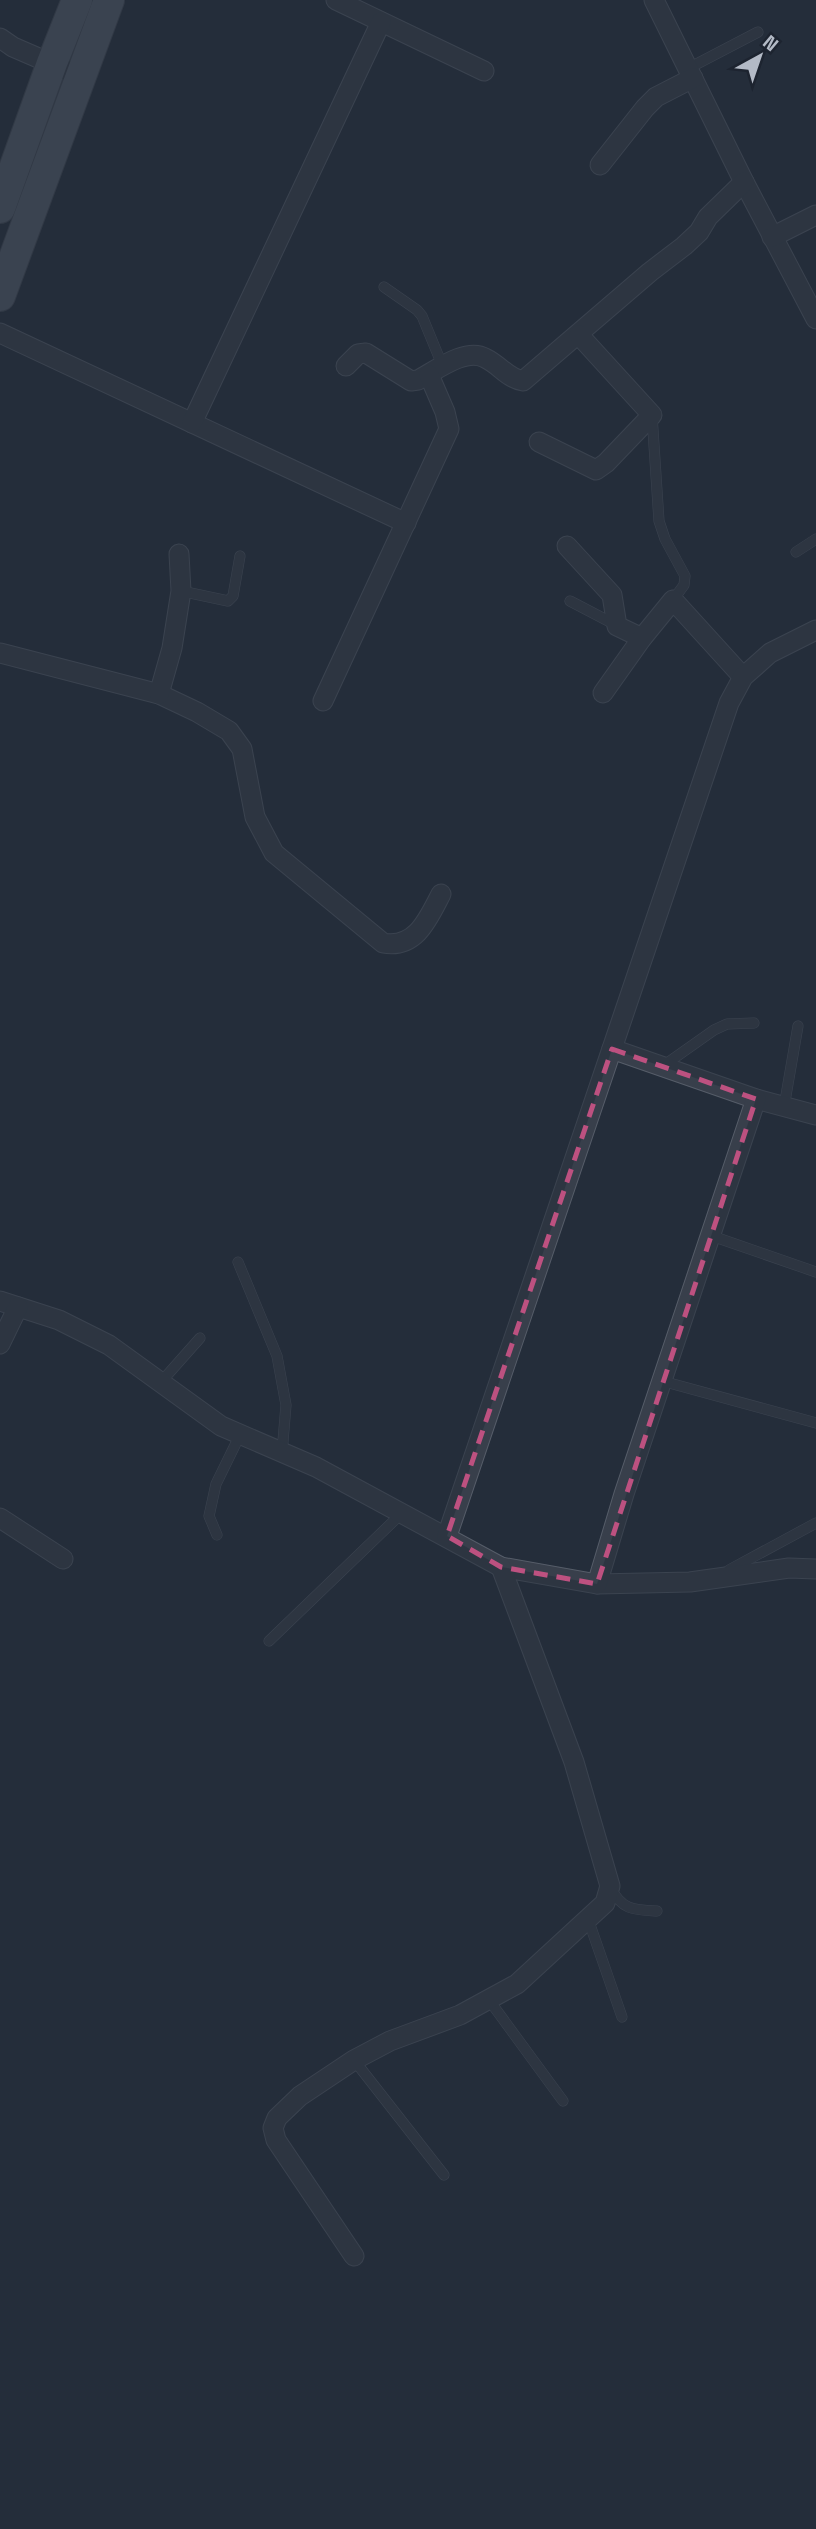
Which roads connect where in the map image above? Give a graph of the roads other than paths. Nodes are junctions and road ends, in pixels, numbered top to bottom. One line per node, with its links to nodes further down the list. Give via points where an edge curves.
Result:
1 (77, 0): 8 (main road)
2 (109, 0): 11 (main road)
3 (336, 0): 5 (street)
4 (654, 0): 10 (street)
5 (381, 22): 9 (street); 25 (street)
6 (758, 32): 10 (lane)
7 (0, 38): 8 (street)
8 (52, 63): 11 (street); 14 (main road)
9 (484, 71)
10 (691, 73): 12 (street, via 650,102); 13 (street)
11 (80, 76): 18 (main road)
12 (600, 165)
13 (744, 182): 16 (street); 21 (street, via 684,246)
14 (0, 208)
15 (816, 215): 16 (street)
16 (772, 237): 19 (street)
17 (384, 287): 23 (lane, via 422,316)
18 (0, 296)
19 (816, 319)
20 (0, 333): 25 (street)
21 (579, 335): 23 (street, via 523,381 512,379 485,357 474,354); 24 (street)
22 (346, 366): 23 (street, via 358,354 366,353 411,381)
23 (436, 371): 27 (street, via 449,429)
24 (652, 415): 26 (street, via 596,470); 34 (lane, via 659,521 685,576)
25 (191, 423): 27 (street)
26 (539, 442)
27 (406, 523): 43 (street)
28 (816, 539): 30 (lane)
29 (568, 546): 36 (street, via 612,595)
30 (796, 552)
31 (179, 554): 33 (street)
32 (240, 556): 33 (lane, via 233,596 228,601)
33 (181, 591): 42 (street)
34 (673, 600): 38 (street); 40 (street)
35 (570, 601): 36 (lane)
36 (617, 626): 38 (street)
37 (816, 630): 40 (street, via 770,653)
38 (642, 638): 41 (street)
39 (0, 653): 42 (street)
40 (743, 677): 47 (street, via 729,703)
41 (603, 693)
42 (159, 694): 44 (street, via 229,731 242,748 255,817 274,853 383,943 397,945 409,940)
43 (323, 701)
44 (442, 894)
45 (754, 1023): 48 (lane, via 727,1024 714,1030)
46 (798, 1026): 50 (lane)
47 (612, 1049): 48 (street); 67 (street)
48 (662, 1066): 49 (street)
49 (756, 1099): 50 (street); 52 (street)
50 (784, 1107): 51 (street)
51 (816, 1115)
52 (712, 1236): 54 (lane); 58 (street)
53 (238, 1262): 62 (lane, via 277,1356 286,1405)
54 (816, 1272)
55 (9, 1304): 57 (street); 59 (street, via 59,1320 109,1345)
56 (200, 1338): 59 (lane)
57 (0, 1344)
58 (662, 1381): 60 (lane); 72 (street)
59 (160, 1382): 61 (street)
60 (816, 1423)
61 (240, 1435): 62 (street); 66 (lane, via 216,1484 209,1516)
62 (282, 1453): 63 (street)
63 (402, 1513): 67 (street); 73 (lane)
64 (0, 1518): 68 (street)
65 (816, 1523): 71 (lane)
66 (217, 1535)
67 (447, 1536): 69 (street)
68 (63, 1559)
69 (500, 1567): 72 (street); 74 (street, via 574,1762)
70 (816, 1569): 71 (street, via 789,1568)
71 (713, 1579): 72 (street)
72 (597, 1584)
73 (269, 1641)
74 (610, 1886): 75 (lane, via 624,1906); 76 (street, via 605,1903)
75 (657, 1910)
76 (588, 1919): 77 (street, via 517,1984); 78 (lane)
77 (489, 2000): 79 (street); 80 (lane)
78 (622, 2017)
79 (354, 2060): 81 (lane); 82 (street, via 300,2096 273,2128 276,2140)
80 (563, 2101)
81 (444, 2175)
82 (354, 2256)

